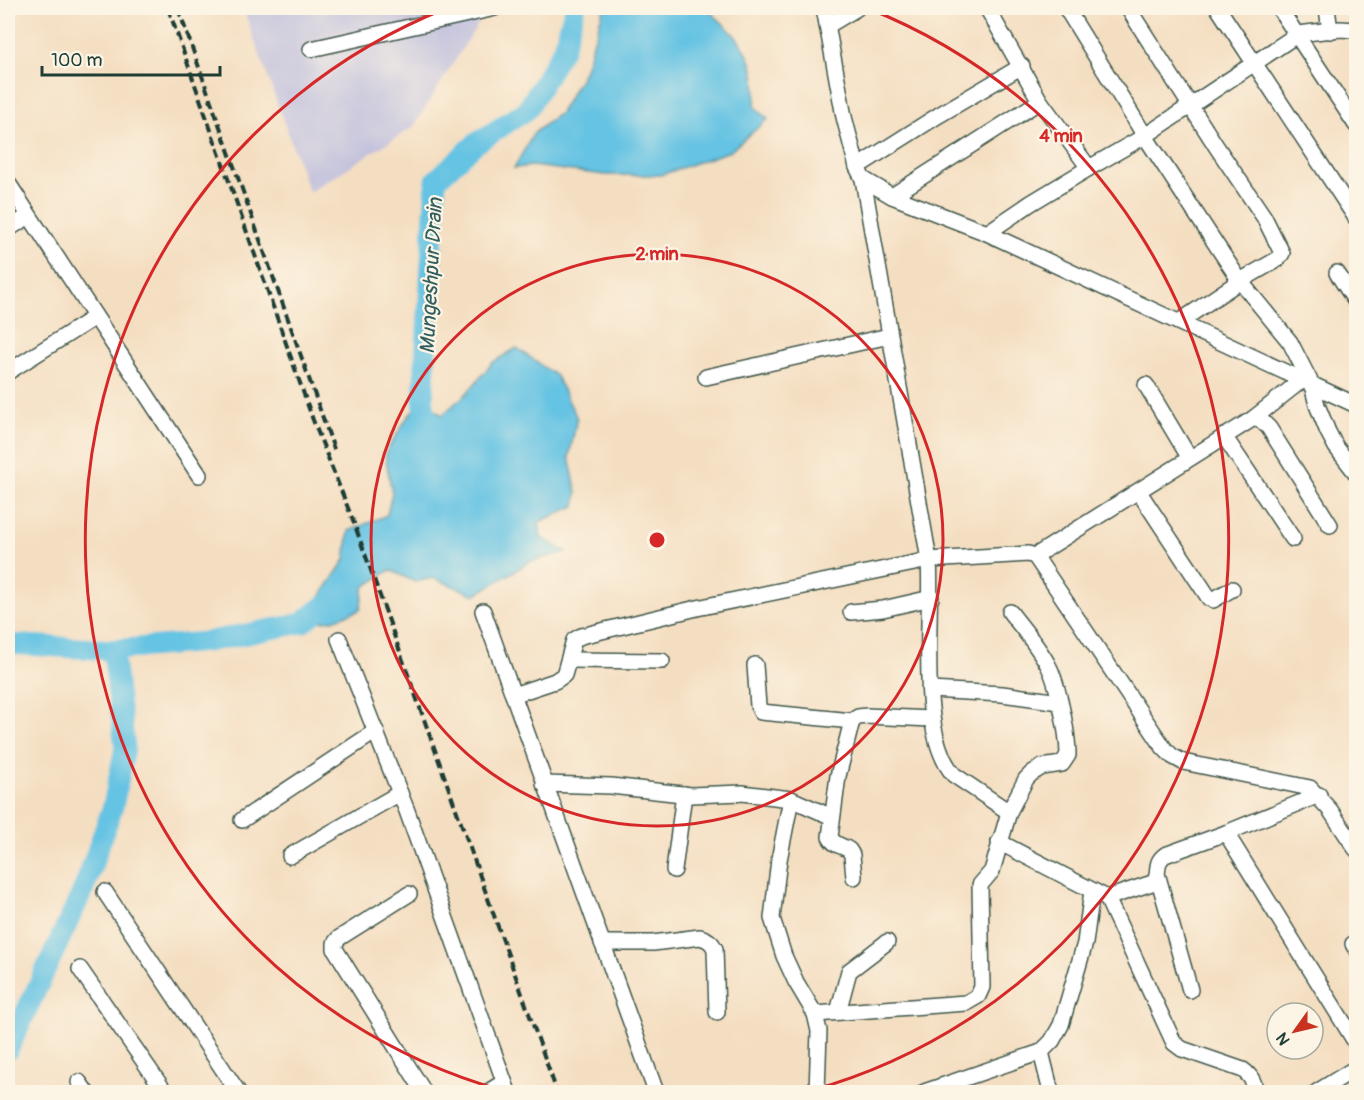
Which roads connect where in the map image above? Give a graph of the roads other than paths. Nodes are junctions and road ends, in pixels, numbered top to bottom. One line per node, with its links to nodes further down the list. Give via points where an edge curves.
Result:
1 (495, 8): 14 (street)
2 (824, 8): 10 (street)
3 (857, 8): 10 (street)
4 (987, 8): 16 (street)
5 (1066, 8): 20 (street)
6 (1128, 8): 18 (street)
7 (1218, 8): 15 (street)
8 (1279, 8): 13 (street)
9 (1329, 9): 12 (street)
10 (827, 26): 22 (street, via 844,117)
11 (1356, 30): 12 (street)
12 (1330, 31): 13 (street)
13 (1298, 34): 15 (street); 19 (street)
14 (311, 49)
15 (1254, 63): 18 (street); 26 (street)
16 (1022, 66): 17 (street); 22 (street, via 946,110)
17 (1040, 101): 21 (street); 24 (street)
18 (1190, 106): 20 (street); 30 (street, via 1264,218 1282,253)
19 (1356, 125)
20 (1145, 136): 21 (street); 30 (street)
21 (1089, 168): 28 (street)
22 (860, 173): 24 (street); 34 (street)
23 (8, 183): 25 (street)
24 (892, 196): 28 (street)
25 (29, 216): 27 (street); 32 (street)
26 (1356, 218)
27 (8, 229)
28 (987, 233): 33 (street)
29 (1337, 273): 31 (street)
30 (1240, 281): 33 (street); 37 (street, via 1282,331 1298,356)
31 (1356, 302)
32 (95, 317): 35 (street); 44 (street)
33 (1179, 322): 37 (street)
34 (889, 336): 36 (street); 49 (street)
35 (8, 372)
36 (706, 377)
37 (1307, 383): 39 (street); 40 (street); 43 (street, via 1336,447)
38 (1146, 385): 42 (street)
39 (1356, 405)
40 (1254, 418): 41 (street); 46 (street, via 1269,428)
41 (1224, 436): 42 (street); 47 (street)
42 (1189, 458): 45 (street)
43 (1356, 473)
44 (199, 476)
45 (1139, 492): 48 (street); 50 (street, via 1209,598 1213,600)
46 (1330, 525)
47 (1293, 539)
48 (1035, 556): 49 (street); 68 (street, via 1172,756 1183,762 1300,785)
49 (929, 560): 51 (street); 56 (street, via 581,636 574,640)
50 (1232, 589)
51 (931, 598): 53 (street); 59 (street)
52 (483, 610): 60 (street)
53 (851, 612)
54 (1010, 612): 61 (street, via 1040,650)
55 (339, 639): 64 (street)
56 (569, 660): 57 (street); 60 (street, via 564,675 555,681)
57 (662, 661)
58 (755, 664): 63 (street, via 761,712)
59 (930, 690): 61 (street); 62 (street)
60 (513, 695): 65 (street)
61 (1060, 702): 70 (street, via 1067,759 1032,773)
62 (931, 719): 63 (street, via 867,716); 70 (street, via 947,767)
63 (852, 721): 71 (street, via 837,777)
64 (376, 731): 66 (street); 72 (street)
65 (544, 784): 67 (street); 85 (street)
66 (400, 793): 76 (street); 94 (street)
67 (684, 794): 69 (street, via 742,793); 77 (street)
68 (1318, 795): 73 (street); 75 (street)
69 (791, 799): 71 (street); 90 (street, via 772,918 784,956)
70 (1009, 812): 74 (street)
71 (832, 817): 78 (street, via 830,837 832,842 849,849)
72 (242, 820)
73 (1226, 833): 79 (street, via 1165,855 1156,867); 91 (street)
74 (999, 842): 81 (street); 89 (street, via 992,871 979,891 982,987 978,996 966,1003)
75 (1356, 849)
76 (291, 856)
77 (674, 870)
78 (854, 877)
79 (1158, 877): 83 (street, via 1152,885); 87 (street)
80 (105, 891): 96 (street)
81 (1092, 891): 83 (street); 92 (street, via 1085,943 1061,1025)
82 (409, 894): 97 (street, via 339,938 335,949)
83 (1107, 898): 103 (street, via 1174,1042 1182,1049 1243,1070)
84 (887, 942): 89 (street, via 849,971)
85 (602, 943): 88 (street, via 706,939 715,949); 99 (street)
86 (80, 969): 95 (street)
87 (1190, 990)
88 (717, 1012)
89 (838, 1012): 90 (street)
90 (815, 1014): 100 (street, via 819,1031)
91 (1356, 1043)
92 (1041, 1052): 101 (street); 102 (street)
93 (1356, 1068): 104 (street)
94 (506, 1087): 98 (street)
95 (165, 1092)
96 (238, 1092)
97 (424, 1092)
98 (488, 1092)
99 (656, 1092)
100 (817, 1092)
101 (924, 1092)
102 (1051, 1092)
103 (1256, 1092)
104 (1317, 1092)

